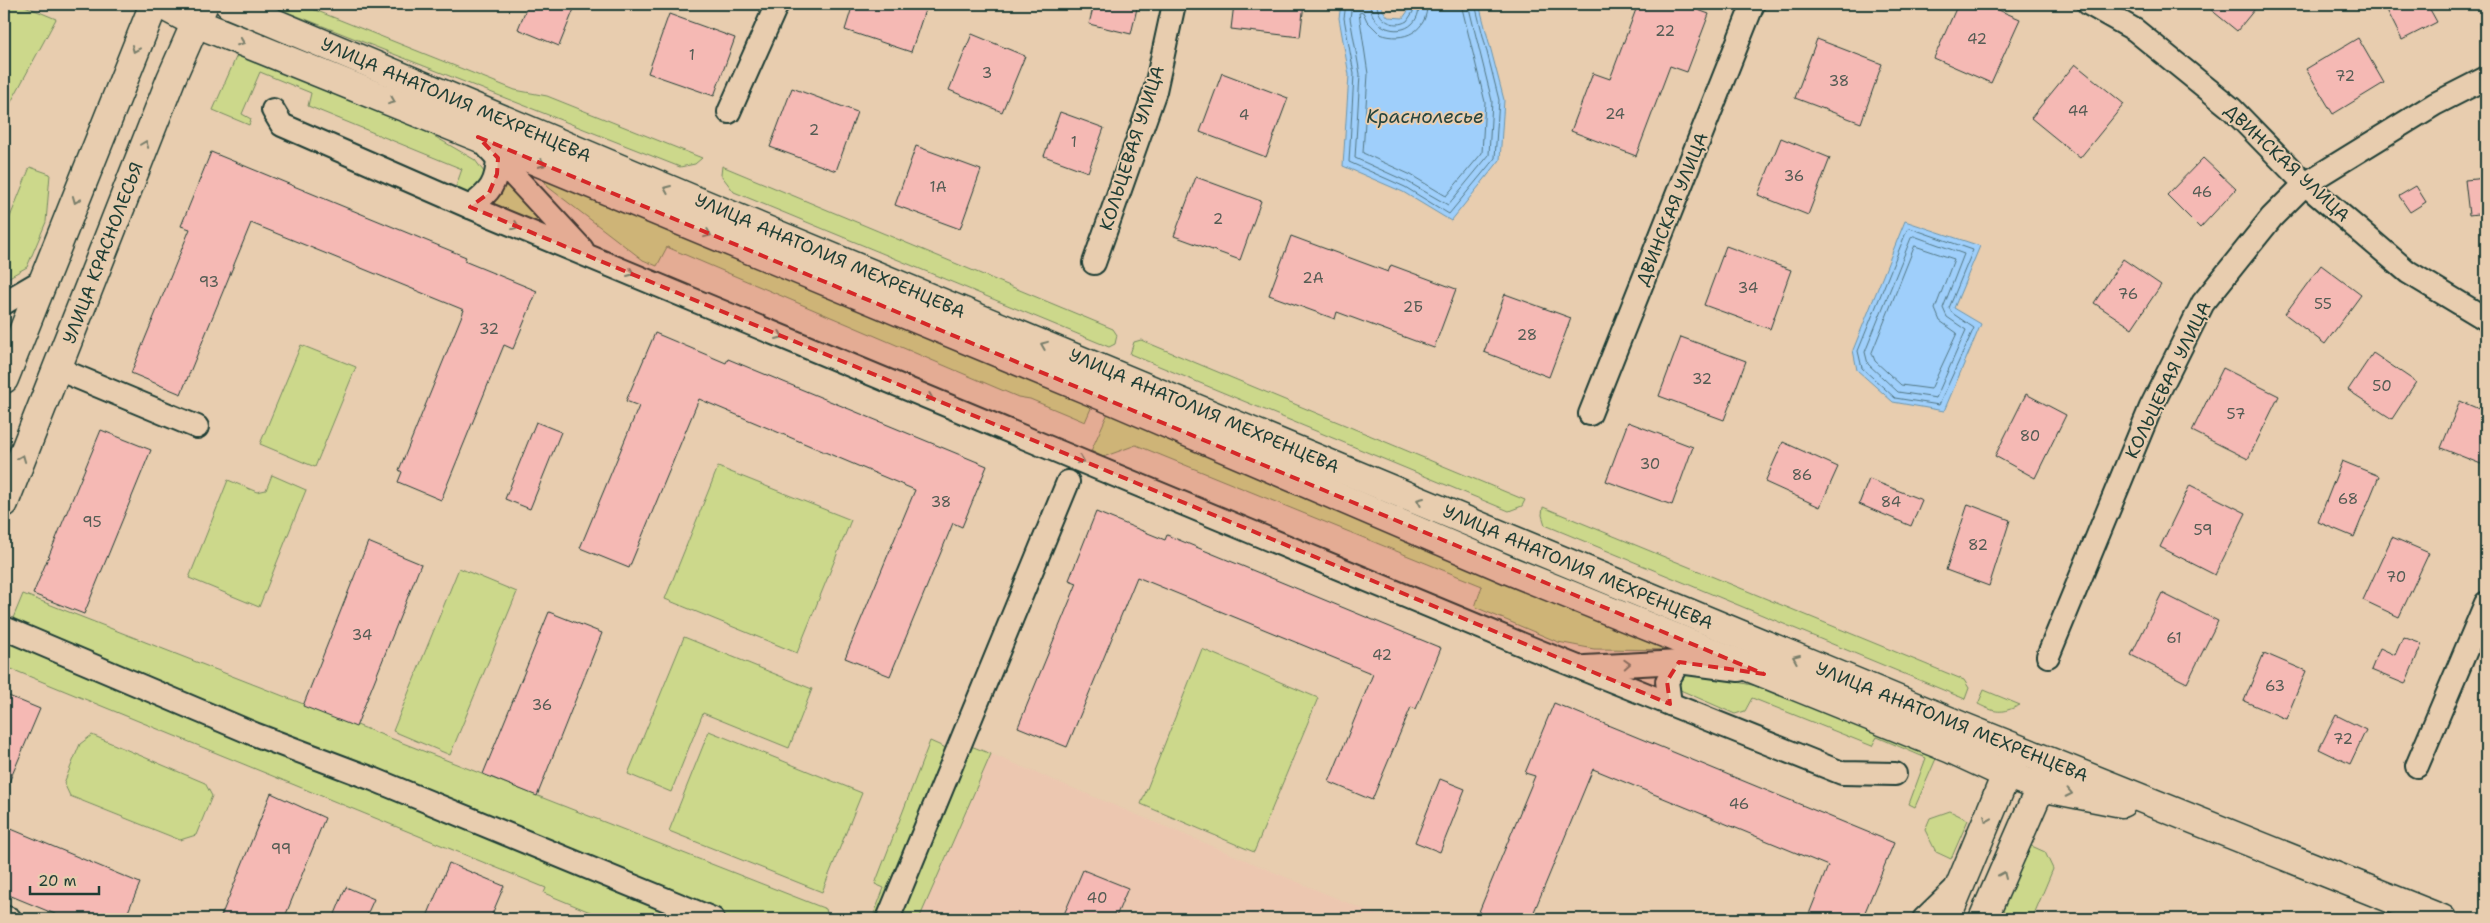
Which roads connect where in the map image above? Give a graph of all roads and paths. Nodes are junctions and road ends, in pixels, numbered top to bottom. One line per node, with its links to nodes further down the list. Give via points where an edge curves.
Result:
1 (154, 4): 18 (street, one-way to 18)
2 (160, 4): 8 (street, УЛИЦА АНАТОЛИЯ МЕХРЕНЦЕВА)
3 (229, 4): 34 (street, УЛИЦА АНАТОЛИЯ МЕХРЕНЦЕВА, one-way to 3)
4 (777, 4): 11 (street)
5 (1174, 4): 17 (street, КОЛЬЦЕВАЯ УЛИЦА, via 1155,91)
6 (1753, 4): 23 (street, ДВИНСКАЯ УЛИЦА)
7 (2089, 4): 14 (street, ДВИНСКАЯ УЛИЦА, via 2135,30 2230,108)
8 (200, 14): 12 (street, УЛИЦА АНАТОЛИЯ МЕХРЕНЦЕВА, one-way to 12); 21 (street, УЛИЦА КРАСНОЛЕСЬЯ, one-way to 8)
9 (2486, 78): 14 (street, КОЛЬЦЕВАЯ УЛИЦА, via 2435,104)
10 (273, 110): 15 (street, УЛИЦА АНАТОЛИЯ МЕХРЕНЦЕВА, via 282,126)
11 (729, 112)
12 (478, 137): 13 (street, УЛИЦА АНАТОЛИЯ МЕХРЕНЦЕВА); 32 (street, УЛИЦА АНАТОЛИЯ МЕХРЕНЦЕВА, one-way to 32)
13 (498, 158): 15 (street, via 497,174 489,193); 16 (street, УЛИЦА АНАТОЛИЯ МЕХРЕНЦЕВА)
14 (2306, 184): 20 (street, ДВИНСКАЯ УЛИЦА, via 2408,272); 29 (street, КОЛЬЦЕВАЯ УЛИЦА, via 2272,218 2203,303 2151,407)
15 (470, 208): 16 (street, УЛИЦА АНАТОЛИЯ МЕХРЕНЦЕВА, one-way to 16)
16 (586, 254): 31 (street, УЛИЦА АНАТОЛИЯ МЕХРЕНЦЕВА, one-way to 31)
17 (1094, 262)
18 (44, 279): 19 (street); 22 (street)
19 (4, 303)
20 (2486, 319)
21 (58, 369): 24 (street); 26 (street, УЛИЦА КРАСНОЛЕСЬЯ, one-way to 21)
22 (4, 379)
23 (1590, 414)
24 (197, 427)
25 (1068, 482): 45 (street)
26 (4, 503)
27 (2486, 603): 36 (street)
28 (4, 628): 44 (street, via 254,734 373,779)
29 (2048, 656)
30 (1679, 662): 31 (street, УЛИЦА АНАТОЛИЯ МЕХРЕНЦЕВА, one-way to 30); 32 (street, УЛИЦА АНАТОЛИЯ МЕХРЕНЦЕВА); 33 (street, via 1666,681)
31 (1579, 667): 33 (street, УЛИЦА АНАТОЛИЯ МЕХРЕНЦЕВА)
32 (1764, 674): 38 (street, УЛИЦА АНАТОЛИЯ МЕХРЕНЦЕВА, via 1951,748)
33 (1670, 704): 37 (street, УЛИЦА АНАТОЛИЯ МЕХРЕНЦЕВА, via 1842,773)
34 (2017, 749): 35 (street, УЛИЦА АНАТОЛИЯ МЕХРЕНЦЕВА); 38 (street)
35 (2052, 763): 39 (street); 40 (street, УЛИЦА АНАТОЛИЯ МЕХРЕНЦЕВА)
36 (2417, 766)
37 (1895, 774)
38 (2005, 774): 39 (street, УЛИЦА АНАТОЛИЯ МЕХРЕНЦЕВА); 41 (street, one-way to 41)
39 (2040, 787): 40 (street, УЛИЦА АНАТОЛИЯ МЕХРЕНЦЕВА, one-way to 40); 48 (street, one-way to 39)
40 (2181, 814): 49 (street, УЛИЦА АНАТОЛИЯ МЕХРЕНЦЕВА)
41 (1960, 884): 46 (street); 47 (street)
42 (4, 916): 43 (street)
43 (10, 919)
44 (713, 919)
45 (888, 919)
46 (1924, 919)
47 (1946, 919)
48 (1983, 919)
49 (2442, 919)

